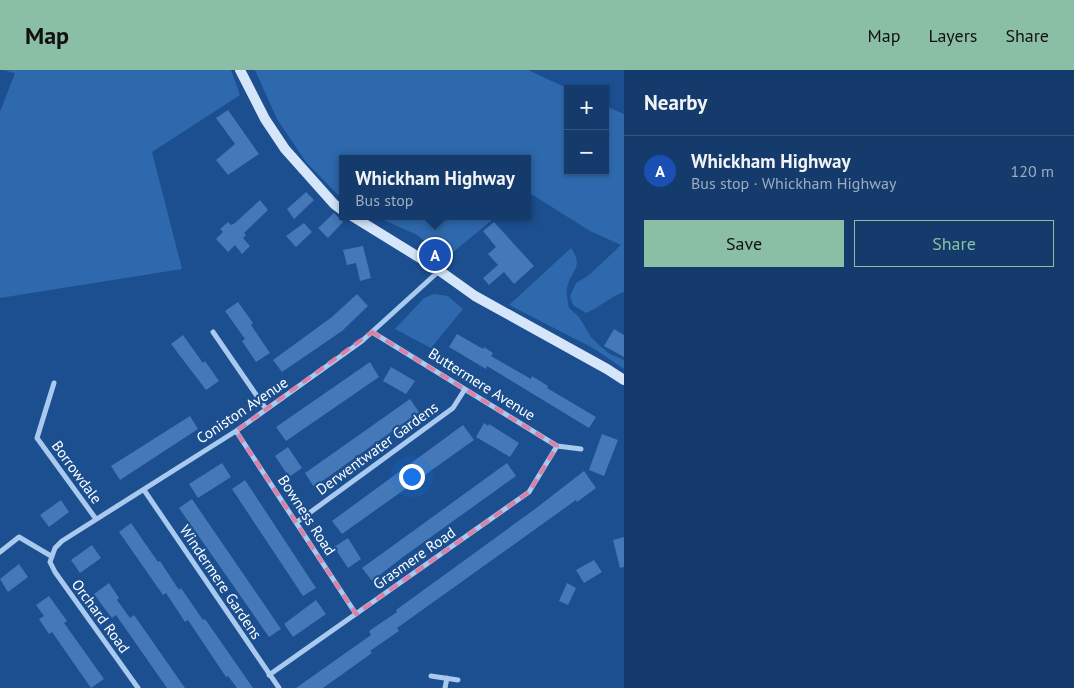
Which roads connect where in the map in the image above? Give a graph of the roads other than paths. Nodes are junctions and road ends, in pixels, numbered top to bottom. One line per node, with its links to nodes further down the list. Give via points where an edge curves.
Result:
1 (240, 70): 2 (main road, via 284,150)
2 (339, 208)
3 (358, 220): 4 (main road)
4 (439, 271): 6 (street, Coniston Avenue); 7 (main road, via 475,296)
5 (213, 332): 10 (street)
6 (372, 332): 9 (street, Buttermere Avenue); 10 (street, Coniston Avenue)
7 (624, 380)
8 (54, 383): 15 (street, Borrowdale, via 37,438)
9 (465, 389): 12 (street, Buttermere Avenue); 16 (street, Derwentwater Gardens, via 453,408)
10 (266, 409): 11 (street, Coniston Avenue)
11 (236, 431): 14 (street, Coniston Avenue); 16 (street, Bowness Road)
12 (557, 446): 13 (street, Buttermere Avenue); 19 (street, Grasmere Road, via 529,492)
13 (581, 449)
14 (144, 490): 15 (street, Coniston Avenue); 20 (street, Windermere Gardens)
15 (96, 519): 18 (street, Coniston Avenue, via 62,541)
16 (297, 522): 19 (street, Bowness Road)
17 (0, 552): 18 (street, via 19,537)
18 (51, 556): 24 (street, Orchard Road, via 55,572)
19 (356, 614): 20 (street, Grasmere Road)
20 (269, 675): 25 (street, Windermere Gardens)
21 (432, 676): 22 (street)
22 (447, 678): 23 (street); 26 (street)
23 (458, 680)
24 (138, 688)
25 (278, 688)
26 (445, 688)

